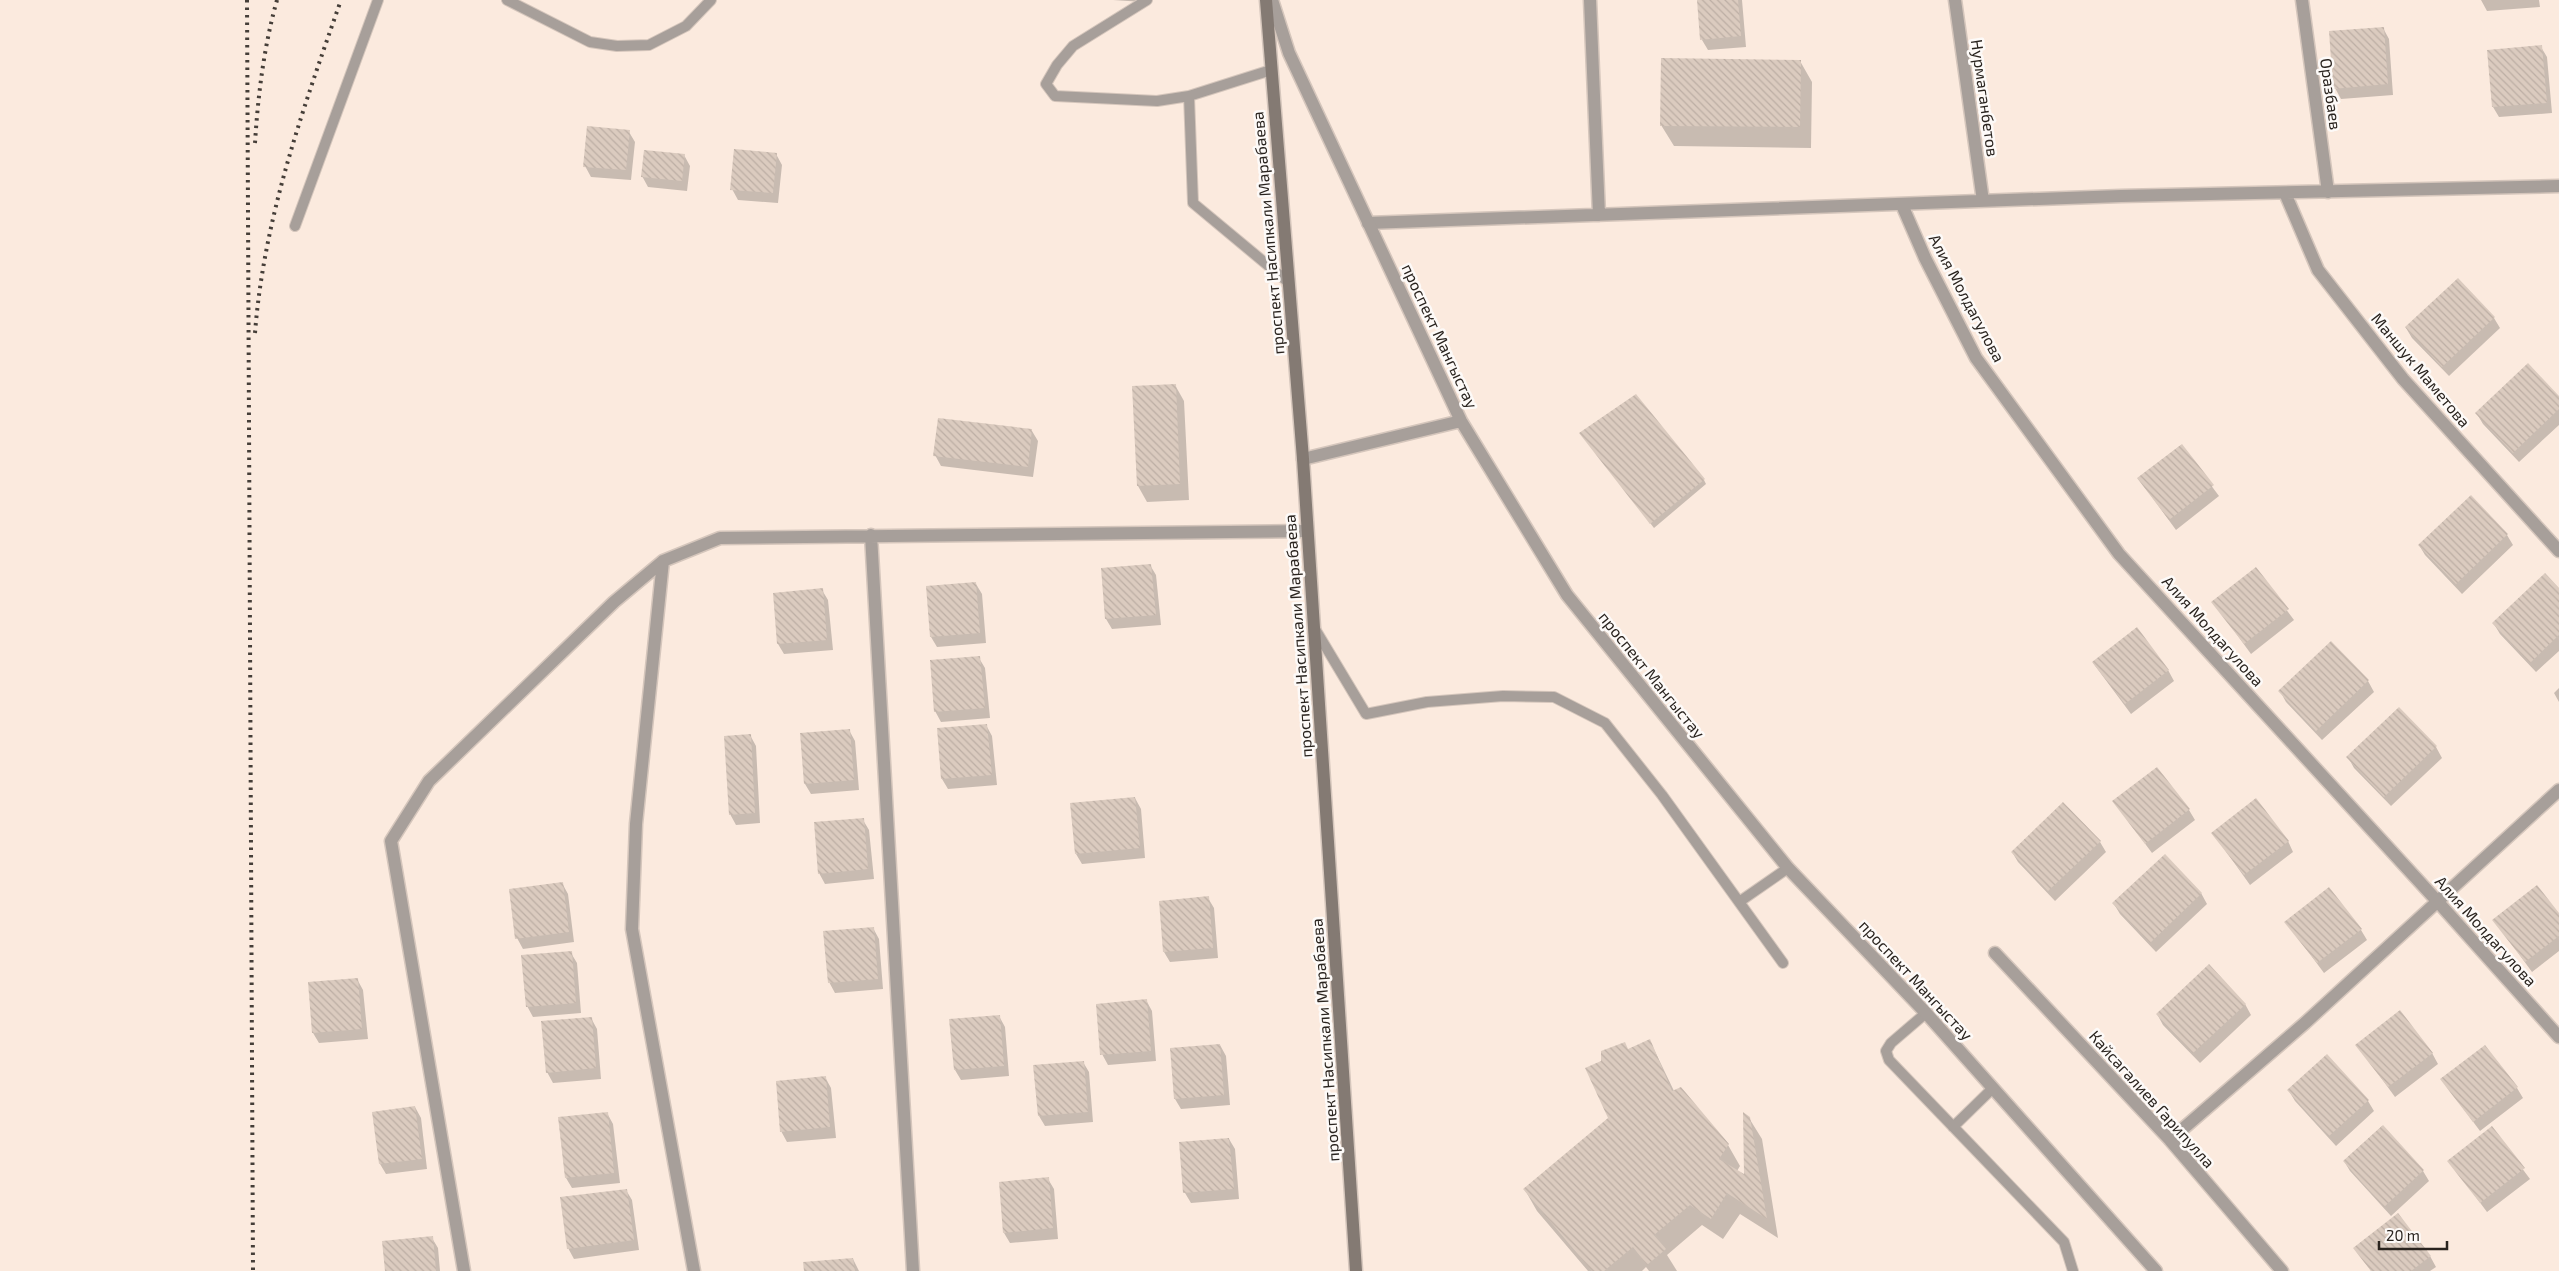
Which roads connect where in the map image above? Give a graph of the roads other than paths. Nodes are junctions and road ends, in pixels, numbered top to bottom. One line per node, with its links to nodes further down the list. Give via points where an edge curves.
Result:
1 (378, 0): 19 (lane)
2 (507, 0): 3 (lane, via 590,42 617,46 649,45 686,26)
3 (711, 0)
4 (1147, 0): 11 (lane, via 1073,46 1046,84 1055,96 1157,101)
5 (1266, 0): 10 (main road, проспект Насипкали Марабаева)
6 (1272, 0): 18 (street, проспект Мангыстау, via 1289,53)
7 (1590, 0): 17 (street)
8 (1955, 0): 15 (street, Нурмаганбетов)
9 (2302, 0): 13 (street, Оразбаев)
10 (1271, 70): 11 (lane); 20 (main road, проспект Насипкали Марабаева)
11 (1189, 96): 20 (lane, via 1193,203)
12 (2559, 186): 13 (street)
13 (2328, 192): 14 (street)
14 (2284, 193): 15 (street); 25 (street, Маншук Маметова, via 2318,270 2403,379)
15 (1983, 201): 16 (street)
16 (1902, 204): 17 (street); 31 (street, Алия Молдагулова, via 1925,258 1976,358 2119,554)
17 (1599, 215): 18 (street)
18 (1368, 223): 21 (street, проспект Мангыстау)
19 (295, 226)
20 (1288, 282): 22 (main road, проспект Насипкали Марабаева)
21 (1461, 421): 22 (street); 29 (street, проспект Мангыстау, via 1567,595)
22 (1303, 459): 23 (main road, проспект Насипкали Марабаева)
23 (1306, 531): 24 (street); 27 (main road, проспект Насипкали Марабаева)
24 (871, 535): 26 (street, via 720,538); 41 (street)
25 (2559, 551)
26 (663, 561): 39 (street, via 614,602 430,780 391,841); 40 (street, via 636,824 632,929)
27 (1313, 626): 30 (lane, via 1366,714 1427,702 1502,696 1554,697 1604,723 1662,795); 42 (main road, проспект Насипкали Марабаева)
28 (2559, 790): 31 (street)
29 (1788, 868): 30 (lane); 34 (street, проспект Мангыстау)
30 (1739, 902): 33 (lane)
31 (2438, 902): 35 (street, Алия Молдагулова); 38 (street)
32 (1995, 953): 38 (street, Кайсагалиев Гарипулла)
33 (1783, 963)
34 (1926, 1013): 36 (street, проспект Мангыстау); 37 (lane, via 1886,1051 1889,1060)
35 (2559, 1038)
36 (1993, 1088): 37 (lane); 44 (street, проспект Мангыстау)
37 (1953, 1126): 43 (lane, via 2064,1242)
38 (2170, 1140): 45 (street, Кайсагалиев Гарипулла)
39 (464, 1271)
40 (694, 1271)
41 (913, 1271)
42 (1356, 1271)
43 (2073, 1271)
44 (2156, 1271)
45 (2282, 1271)

